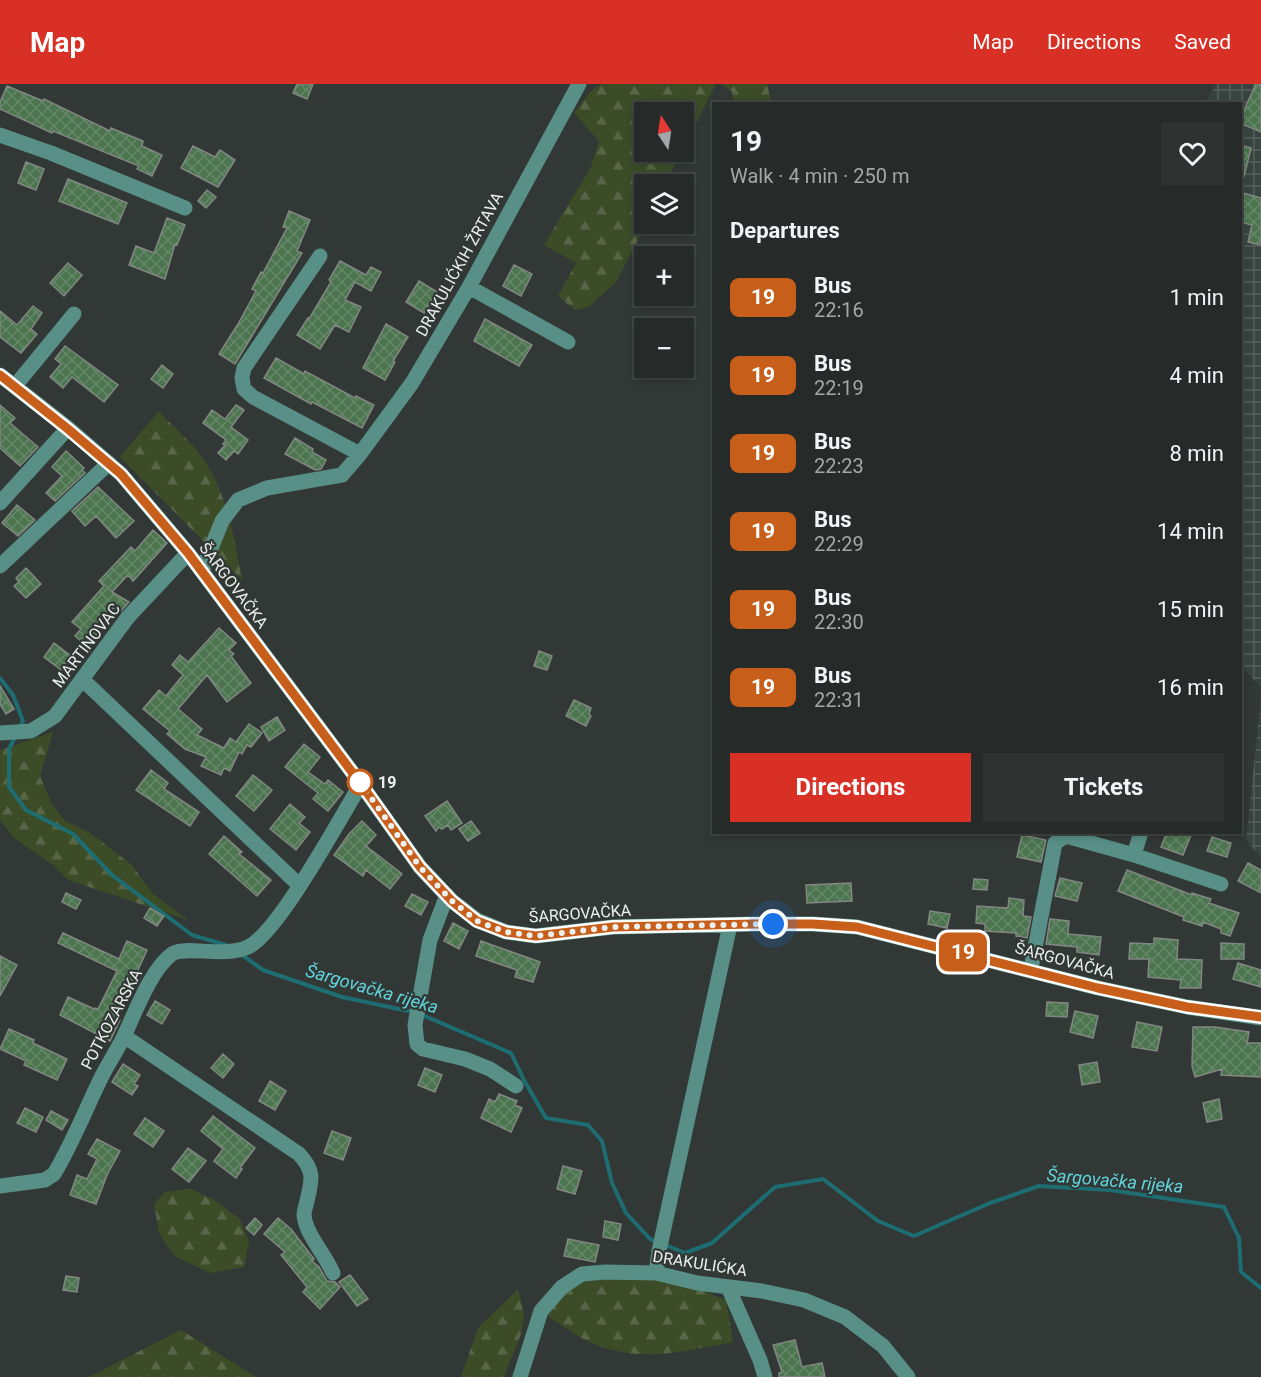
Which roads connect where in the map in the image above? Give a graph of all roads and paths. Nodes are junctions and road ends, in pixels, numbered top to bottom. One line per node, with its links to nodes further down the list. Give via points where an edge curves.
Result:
1 (579, 84): 5 (street, DRAKULIĆKIH ŽRTAVA)
2 (0, 135): 3 (street)
3 (185, 208)
4 (320, 256): 11 (street, via 244,368 244,389)
5 (469, 287): 7 (street); 11 (street, DRAKULIĆKIH ŽRTAVA, via 412,383)
6 (74, 314): 9 (street)
7 (568, 342)
8 (0, 375): 9 (street, ŠARGOVAČKA)
9 (15, 386): 10 (street, ŠARGOVAČKA)
10 (68, 429): 12 (street, ŠARGOVAČKA); 13 (street)
11 (360, 454): 16 (street, DRAKULIĆKIH ŽRTAVA, via 342,475 267,488 238,501 222,521)
12 (109, 463): 14 (street, ŠARGOVAČKA); 15 (street)
13 (0, 504)
14 (188, 553): 16 (street, ŠARGOVAČKA); 17 (street, MARTINOVAC, via 129,617)
15 (0, 566)
16 (202, 571): 19 (street, ŠARGOVAČKA)
17 (82, 679): 18 (street, MARTINOVAC, via 55,716 31,731); 23 (street)
18 (4, 733)
19 (361, 784): 23 (street, POTKOZARSKA); 24 (street, ŠARGOVAČKA, via 420,867)
20 (1140, 834): 21 (street)
21 (1134, 855): 22 (street); 26 (street, via 1066,836 1055,843)
22 (1221, 884)
23 (300, 885): 28 (street, POTKOZARSKA, via 267,931 249,947 227,953 173,953 158,969)
24 (447, 895): 25 (street, ŠARGOVAČKA, via 477,921 506,932 536,936 613,927); 29 (street, via 430,940 417,1008 417,1044 490,1069)
25 (730, 925): 26 (street, ŠARGOVAČKA, via 857,927); 31 (street)
26 (1031, 969): 27 (street, ŠARGOVAČKA, via 1187,1007)
27 (1261, 1018)
28 (124, 1036): 30 (street, POTKOZARSKA, via 54,1174 45,1180); 32 (street, via 309,1165 311,1178 303,1213 306,1226)
29 (516, 1086)
30 (0, 1186)
31 (656, 1273): 33 (street, DRAKULIĆKA); 34 (street, DRAKULIĆKA, via 582,1274 561,1287 541,1311)
32 (333, 1274)
33 (728, 1287): 35 (street); 36 (street, DRAKULIĆKA, via 804,1300 844,1317 883,1346)
34 (520, 1377)
35 (765, 1377)
36 (908, 1377)

